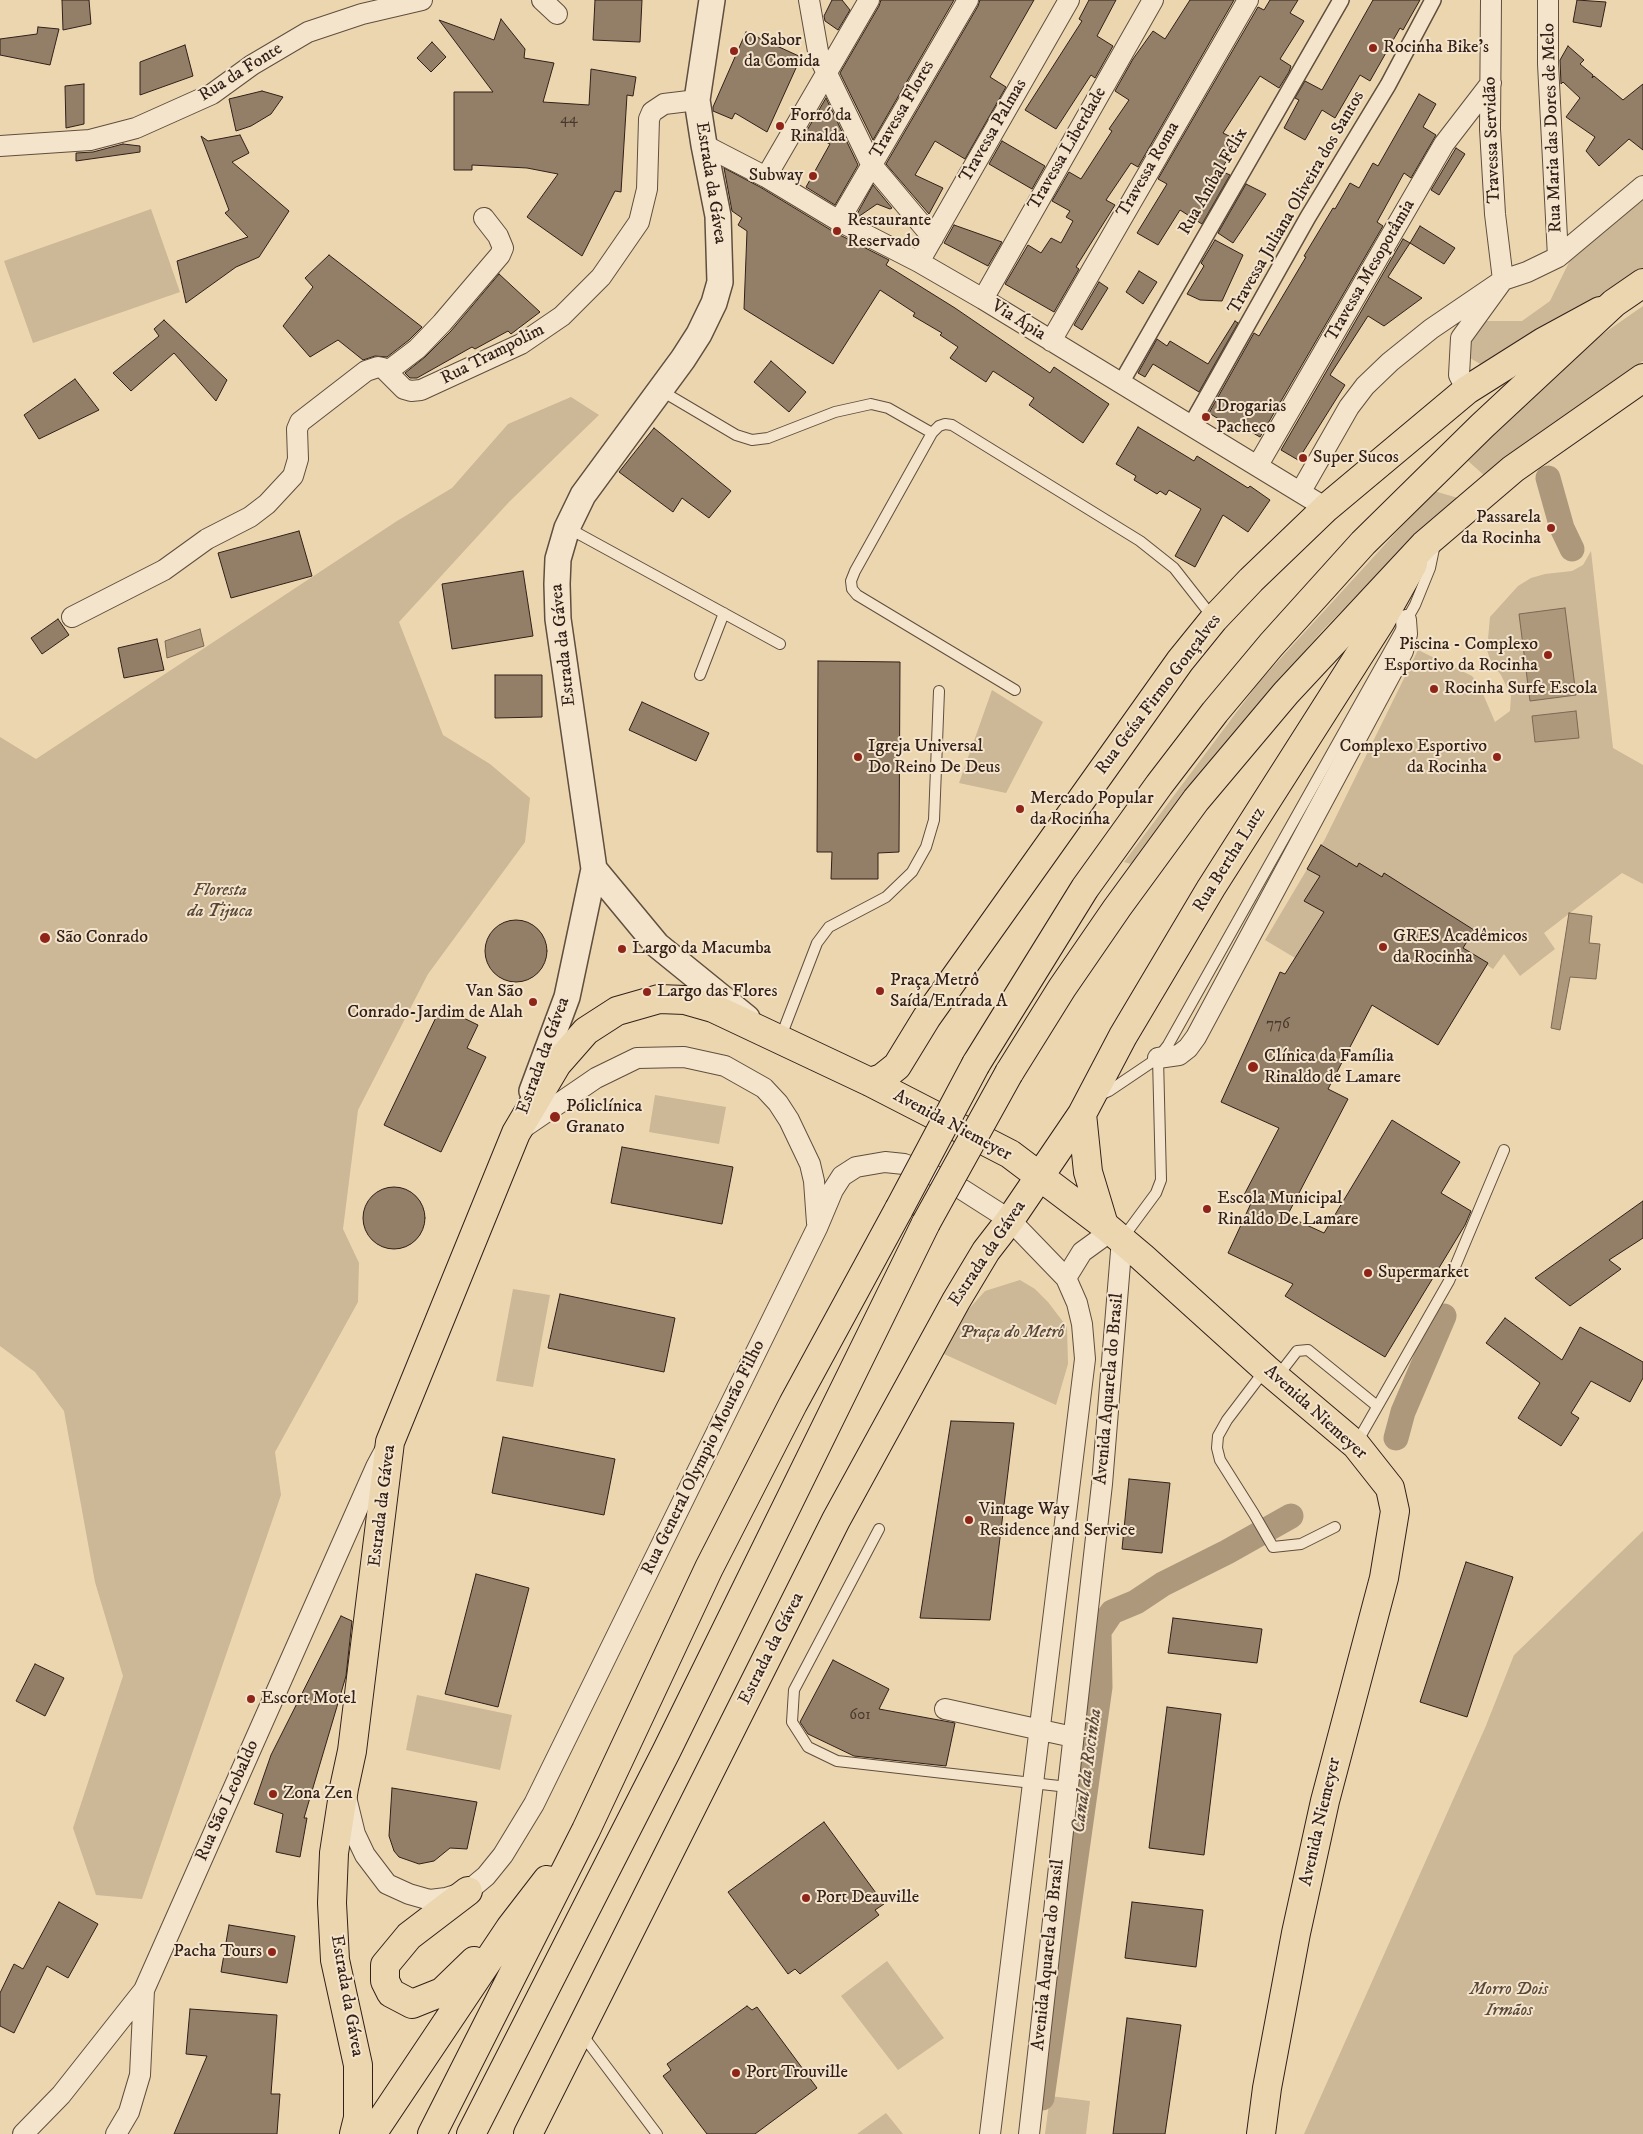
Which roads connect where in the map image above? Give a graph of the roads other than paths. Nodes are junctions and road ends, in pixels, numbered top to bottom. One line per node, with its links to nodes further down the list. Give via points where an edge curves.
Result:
1 (422, 0): 19 (street, Rua da Fonte, via 362,14 308,32 252,65 212,94 136,128 90,140)
2 (542, 0): 14 (street)
3 (712, 0): 17 (street, Estrada da Gávea)
4 (810, 0): 15 (street)
5 (869, 0): 15 (street)
6 (968, 0): 20 (street, Travessa Flores)
7 (1069, 0): 25 (street, Travessa Palmas)
8 (1153, 0): 30 (street, Travessa Liberdade)
9 (1248, 0): 32 (street, Travessa Roma)
10 (1341, 0): 35 (street, Rua Aníbal Félix)
11 (1433, 0): 38 (street, Travessa Juliana Oliveira dos Santos, via 1388,85 1308,217)
12 (1491, 0): 16 (street, Travessa Servidão)
13 (1548, 0): 26 (street, Rua Maria das Dores de Melo)
14 (557, 14)
15 (826, 73): 20 (street); 21 (street)
16 (1491, 83): 28 (street, Travessa Servidão, via 1495,214); 40 (street, Travessa Mesopotâmia, via 1444,144)
17 (697, 100): 18 (street, Estrada da Gávea); 33 (street, Rua Trampolim, via 664,104 652,112 649,119 647,189 639,222 601,277 562,316 522,344 421,390 404,389)
18 (704, 145): 21 (street, Via Ápia); 36 (street, Estrada da Gávea, via 718,216 720,282 699,334)
19 (0, 146)
20 (872, 164): 24 (street, Travessa Flores); 25 (street)
21 (766, 177): 24 (street, Via Ápia)
22 (1643, 186): 26 (street)
23 (484, 218): 33 (street, via 498,236 503,248 500,255 436,330)
24 (840, 221): 27 (street, Via Ápia)
25 (933, 238): 27 (street, Travessa Palmas)
26 (1558, 257): 28 (street)
27 (919, 262): 30 (street, Via Ápia)
28 (1503, 280): 37 (street, via 1461,338 1459,375); 41 (street, via 1431,329 1365,386 1334,430)
29 (1643, 283): 31 (main road)
30 (983, 299): 32 (street, Via Ápia)
31 (1614, 303): 37 (main road, Rua Geísa Firmo Gonçalves, via 1543,342); 77 (main road, bridge, via 1363,543 1215,712 1085,888 976,1064 793,1404 709,1568)
32 (1051, 341): 35 (street, Via Ápia)
33 (388, 371): 46 (street, via 378,367 366,371 300,422 297,429 298,459 293,476 268,504 207,539 164,570)
34 (1643, 378): 44 (main road, via 1513,470)
35 (1120, 383): 38 (street, Via Ápia)
36 (660, 390): 39 (lane, via 728,430 752,440 768,438 835,412 871,404 888,408); 43 (street, Estrada da Gávea, via 603,466)
37 (1467, 390): 42 (main road, Rua Geísa Firmo Gonçalves)
38 (1191, 425): 40 (street, Via Ápia)
39 (932, 433): 47 (lane, via 939,426 952,425 1140,541 1174,568); 51 (lane, via 855,570 852,589)
40 (1258, 464): 41 (street, Via Ápia)
41 (1300, 491): 42 (street, Via Ápia)
42 (1326, 508): 47 (main road, Rua Geísa Firmo Gonçalves)
43 (567, 528): 45 (lane); 53 (street, Estrada da Gávea, via 558,559 558,619)
44 (1431, 540): 48 (lane, via 1430,568); 57 (main road, Rua Bertha Lutz, via 1211,888 1123,1036); 87 (main road, bridge, via 1286,694 1196,800 1062,988 1009,1073 926,1223 666,1752)
45 (724, 613): 49 (lane); 50 (lane)
46 (72, 617)
47 (1214, 619): 56 (main road, Rua Geísa Firmo Gonçalves, via 1180,661 927,1017 897,1066 882,1078)
48 (1406, 620): 55 (street, via 1403,650 1196,1037 1179,1056)
49 (780, 644)
50 (700, 675)
51 (1015, 690)
52 (939, 691): 54 (lane, via 934,820 926,847 912,872 886,897 829,927 817,943)
53 (594, 869): 54 (street, Avenida Niemeyer, via 658,945); 58 (street, Estrada da Gávea, via 567,997)
54 (771, 1035): 56 (main road, Avenida Niemeyer); 58 (main road, Avenida Niemeyer, via 713,1008 685,1000 659,999 617,1011 586,1032 557,1064)
55 (1158, 1058): 57 (lane); 63 (lane, via 1161,1180 1156,1193)
56 (870, 1082): 60 (main road, Avenida Niemeyer, via 998,1146)
57 (1086, 1107): 60 (main road, Rua Bertha Lutz); 63 (main road, via 1088,1172)
58 (516, 1133): 62 (street, Rua General Olympio Mourão Filho, via 596,1078 637,1058 684,1057 725,1066 764,1088 789,1120 810,1164); 67 (main road, Estrada da Gávea)
59 (1504, 1150): 66 (lane, via 1449,1281)
60 (1040, 1177): 61 (main road, Estrada da Gávea); 63 (main road, Avenida Niemeyer)
61 (1010, 1220): 62 (street, Avenida Aquarela do Brasil, via 929,1173 904,1164 885,1162 856,1168 842,1176); 64 (street, Avenida Aquarela do Brasil); 81 (main road, Estrada da Gávea, via 986,1251 956,1301 836,1520)
62 (817, 1228): 78 (street, Rua General Olympio Mourão Filho, via 534,1804 503,1856)
63 (1113, 1232): 64 (street, via 1082,1252); 65 (main road, Avenida Niemeyer); 73 (street, Avenida Aquarela do Brasil, via 1102,1484)
64 (1066, 1278): 72 (street, Avenida Aquarela do Brasil, via 1082,1324 1085,1359)
65 (1271, 1373): 66 (lane, via 1297,1351 1308,1350); 68 (main road, Avenida Niemeyer); 69 (lane, via 1227,1420 1218,1436 1216,1448 1220,1460 1272,1547 1301,1544)
66 (1377, 1406): 68 (lane)
67 (390, 1442): 76 (main road, Estrada da Gávea, via 352,1751); 80 (street, Rua São Leobaldo, via 376,1467)
68 (1356, 1445): 92 (main road, Avenida Niemeyer, via 1390,1488 1395,1506 1394,1525 1384,1578 1324,1802 1296,1932 1267,2088)
69 (1335, 1527)
70 (879, 1529): 74 (lane, via 794,1690 792,1722 808,1747 837,1761)
71 (945, 1709): 72 (street)
72 (1039, 1729): 73 (street); 74 (street, Avenida Aquarela do Brasil)
73 (1073, 1737): 75 (street, Avenida Aquarela do Brasil)
74 (1033, 1783): 75 (lane); 90 (street, Avenida Aquarela do Brasil)
75 (1068, 1787): 91 (street, Avenida Aquarela do Brasil)
76 (344, 1788): 78 (street, Rua General Olympio Mourão Filho, via 355,1834 365,1855 387,1884 430,1900); 84 (main road, Estrada da Gávea, via 334,1853 332,1903 336,1960 358,2065 359,2100)
77 (586, 1830): 79 (main road); 86 (main road)
78 (468, 1891): 79 (main road, via 409,1936 385,1965 385,1981 391,1993 412,2004 442,1992)
79 (510, 1928): 85 (main road)
80 (144, 1990): 82 (street, Rua São Leobaldo, via 61,2095); 83 (street, via 140,2075 128,2112)
81 (580, 2031): 88 (main road, Estrada da Gávea); 89 (lane)
82 (23, 2134)
83 (116, 2134)
84 (354, 2134)
85 (372, 2134)
86 (432, 2134)
87 (471, 2134)
88 (528, 2134)
89 (657, 2134)
90 (990, 2134)
91 (1029, 2134)
92 (1262, 2134)

